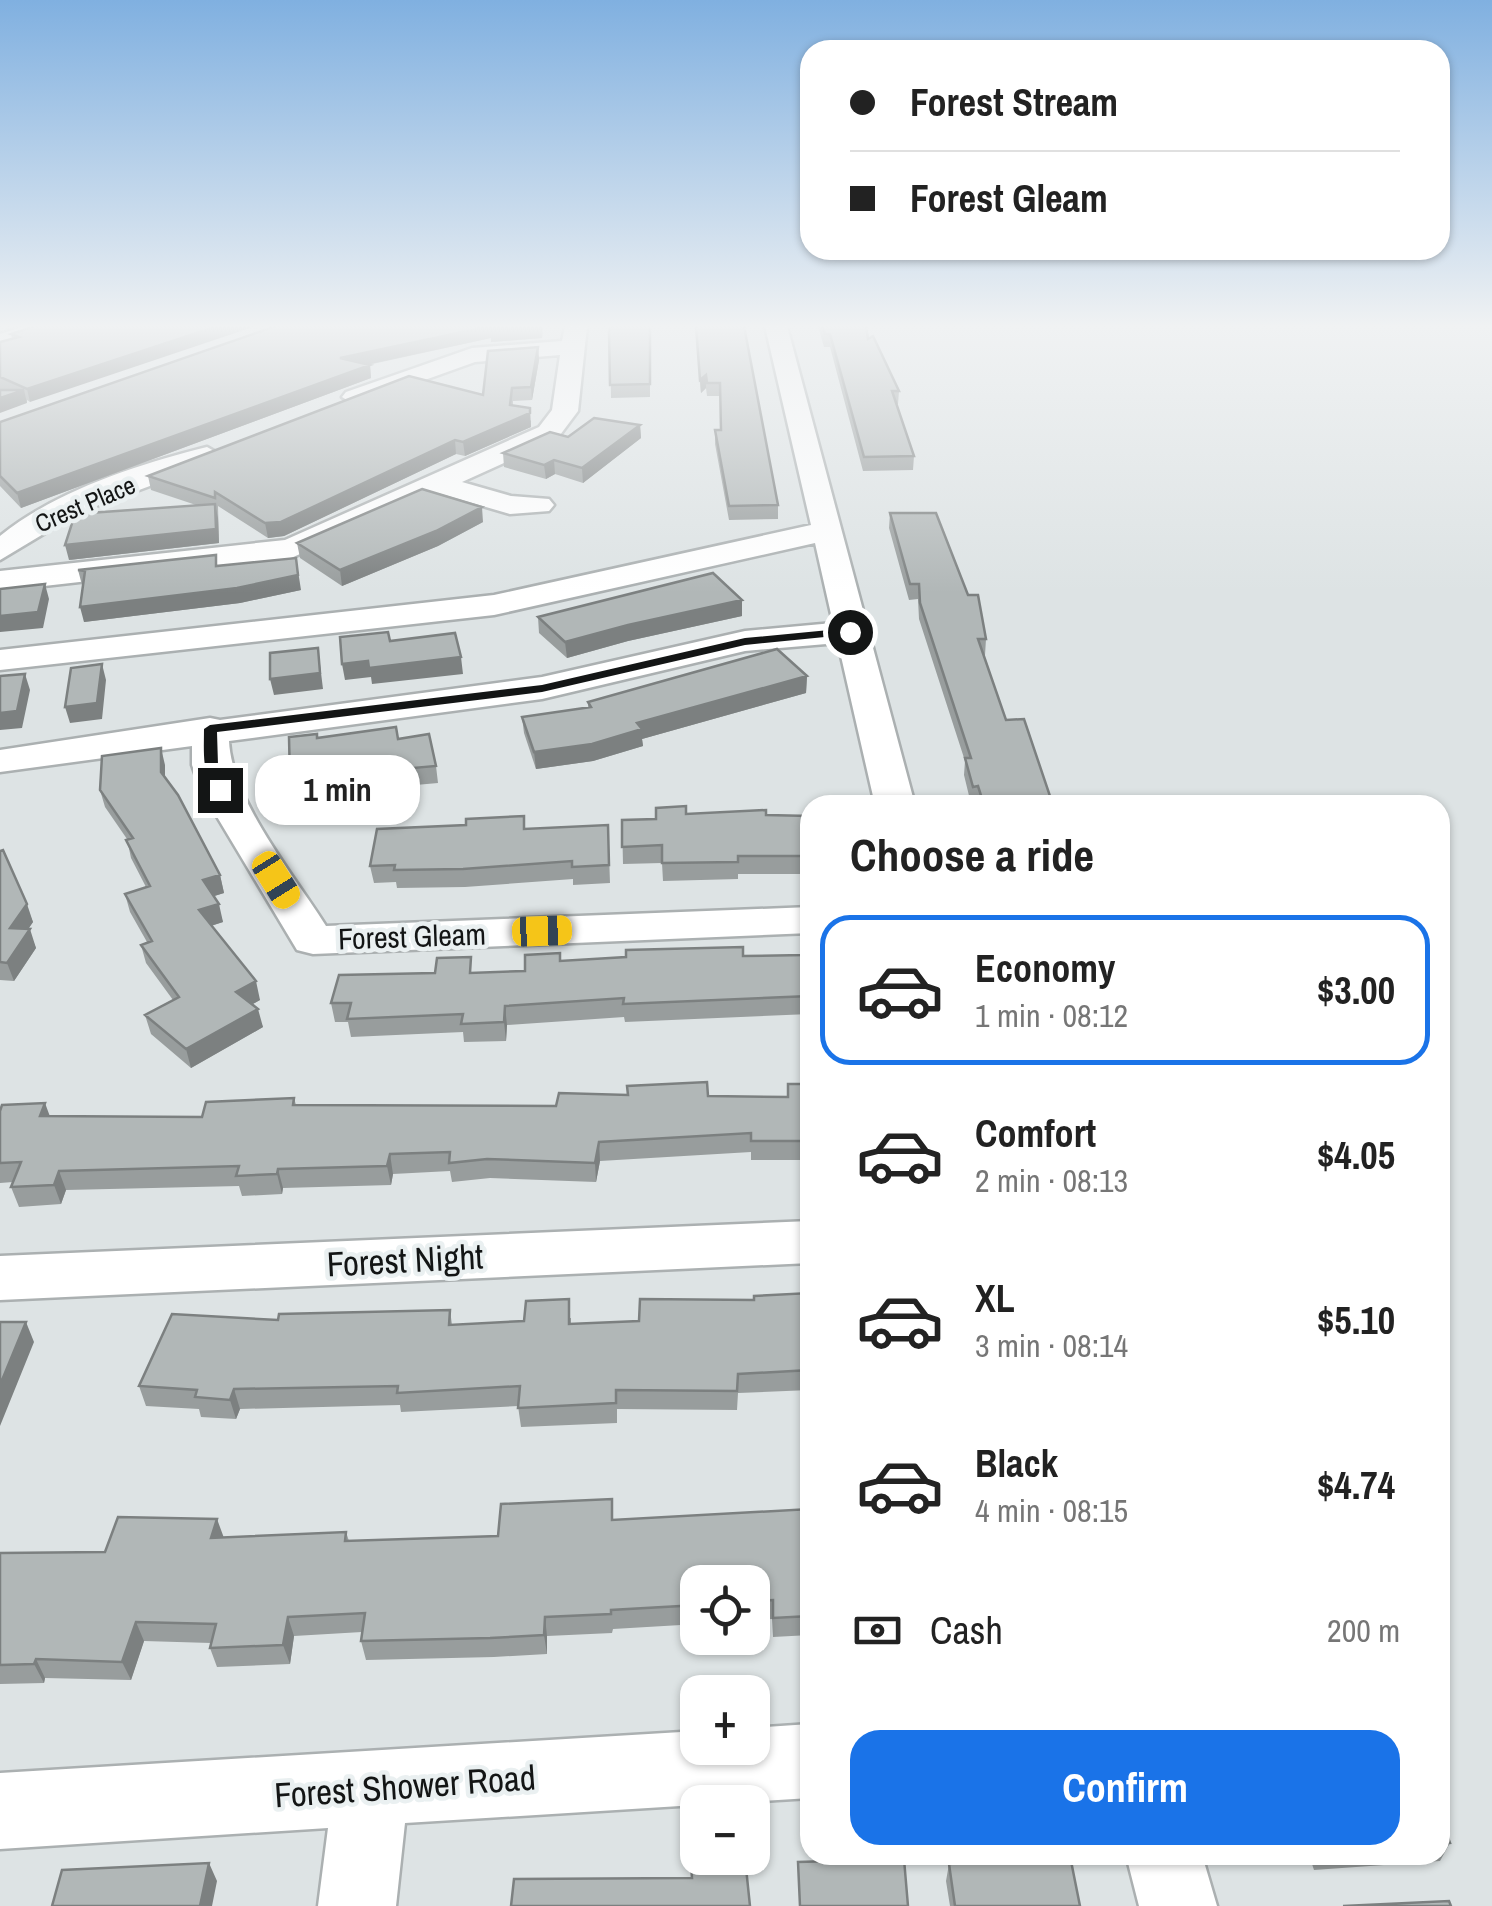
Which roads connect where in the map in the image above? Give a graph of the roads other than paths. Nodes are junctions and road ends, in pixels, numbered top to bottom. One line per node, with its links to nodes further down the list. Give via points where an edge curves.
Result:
1 (560, 415): 4 (street, via 548,433)
2 (798, 415): 6 (street)
3 (231, 446): 7 (street, Crest Place, via 52,516)
4 (437, 484): 5 (street, via 510,505); 8 (street, via 291,549)
5 (540, 506)
6 (826, 531): 9 (street); 10 (street, via 494,605)
7 (0, 551)
8 (0, 582)
9 (850, 632): 11 (street, via 745,641 542,688); 13 (street)
10 (0, 660)
11 (210, 729): 12 (street); 14 (street, Forest Gleam, via 220,790 313,940)
12 (0, 761)
13 (892, 795)
14 (800, 920)
15 (800, 1242): 16 (street, Forest Night)
16 (0, 1278)
17 (800, 1762): 18 (street, Forest Shower Road)
18 (371, 1787): 19 (street, Forest Shower Road); 21 (street)
19 (0, 1812)
20 (1167, 1865): 22 (street)
21 (356, 1906)
22 (1178, 1906)

